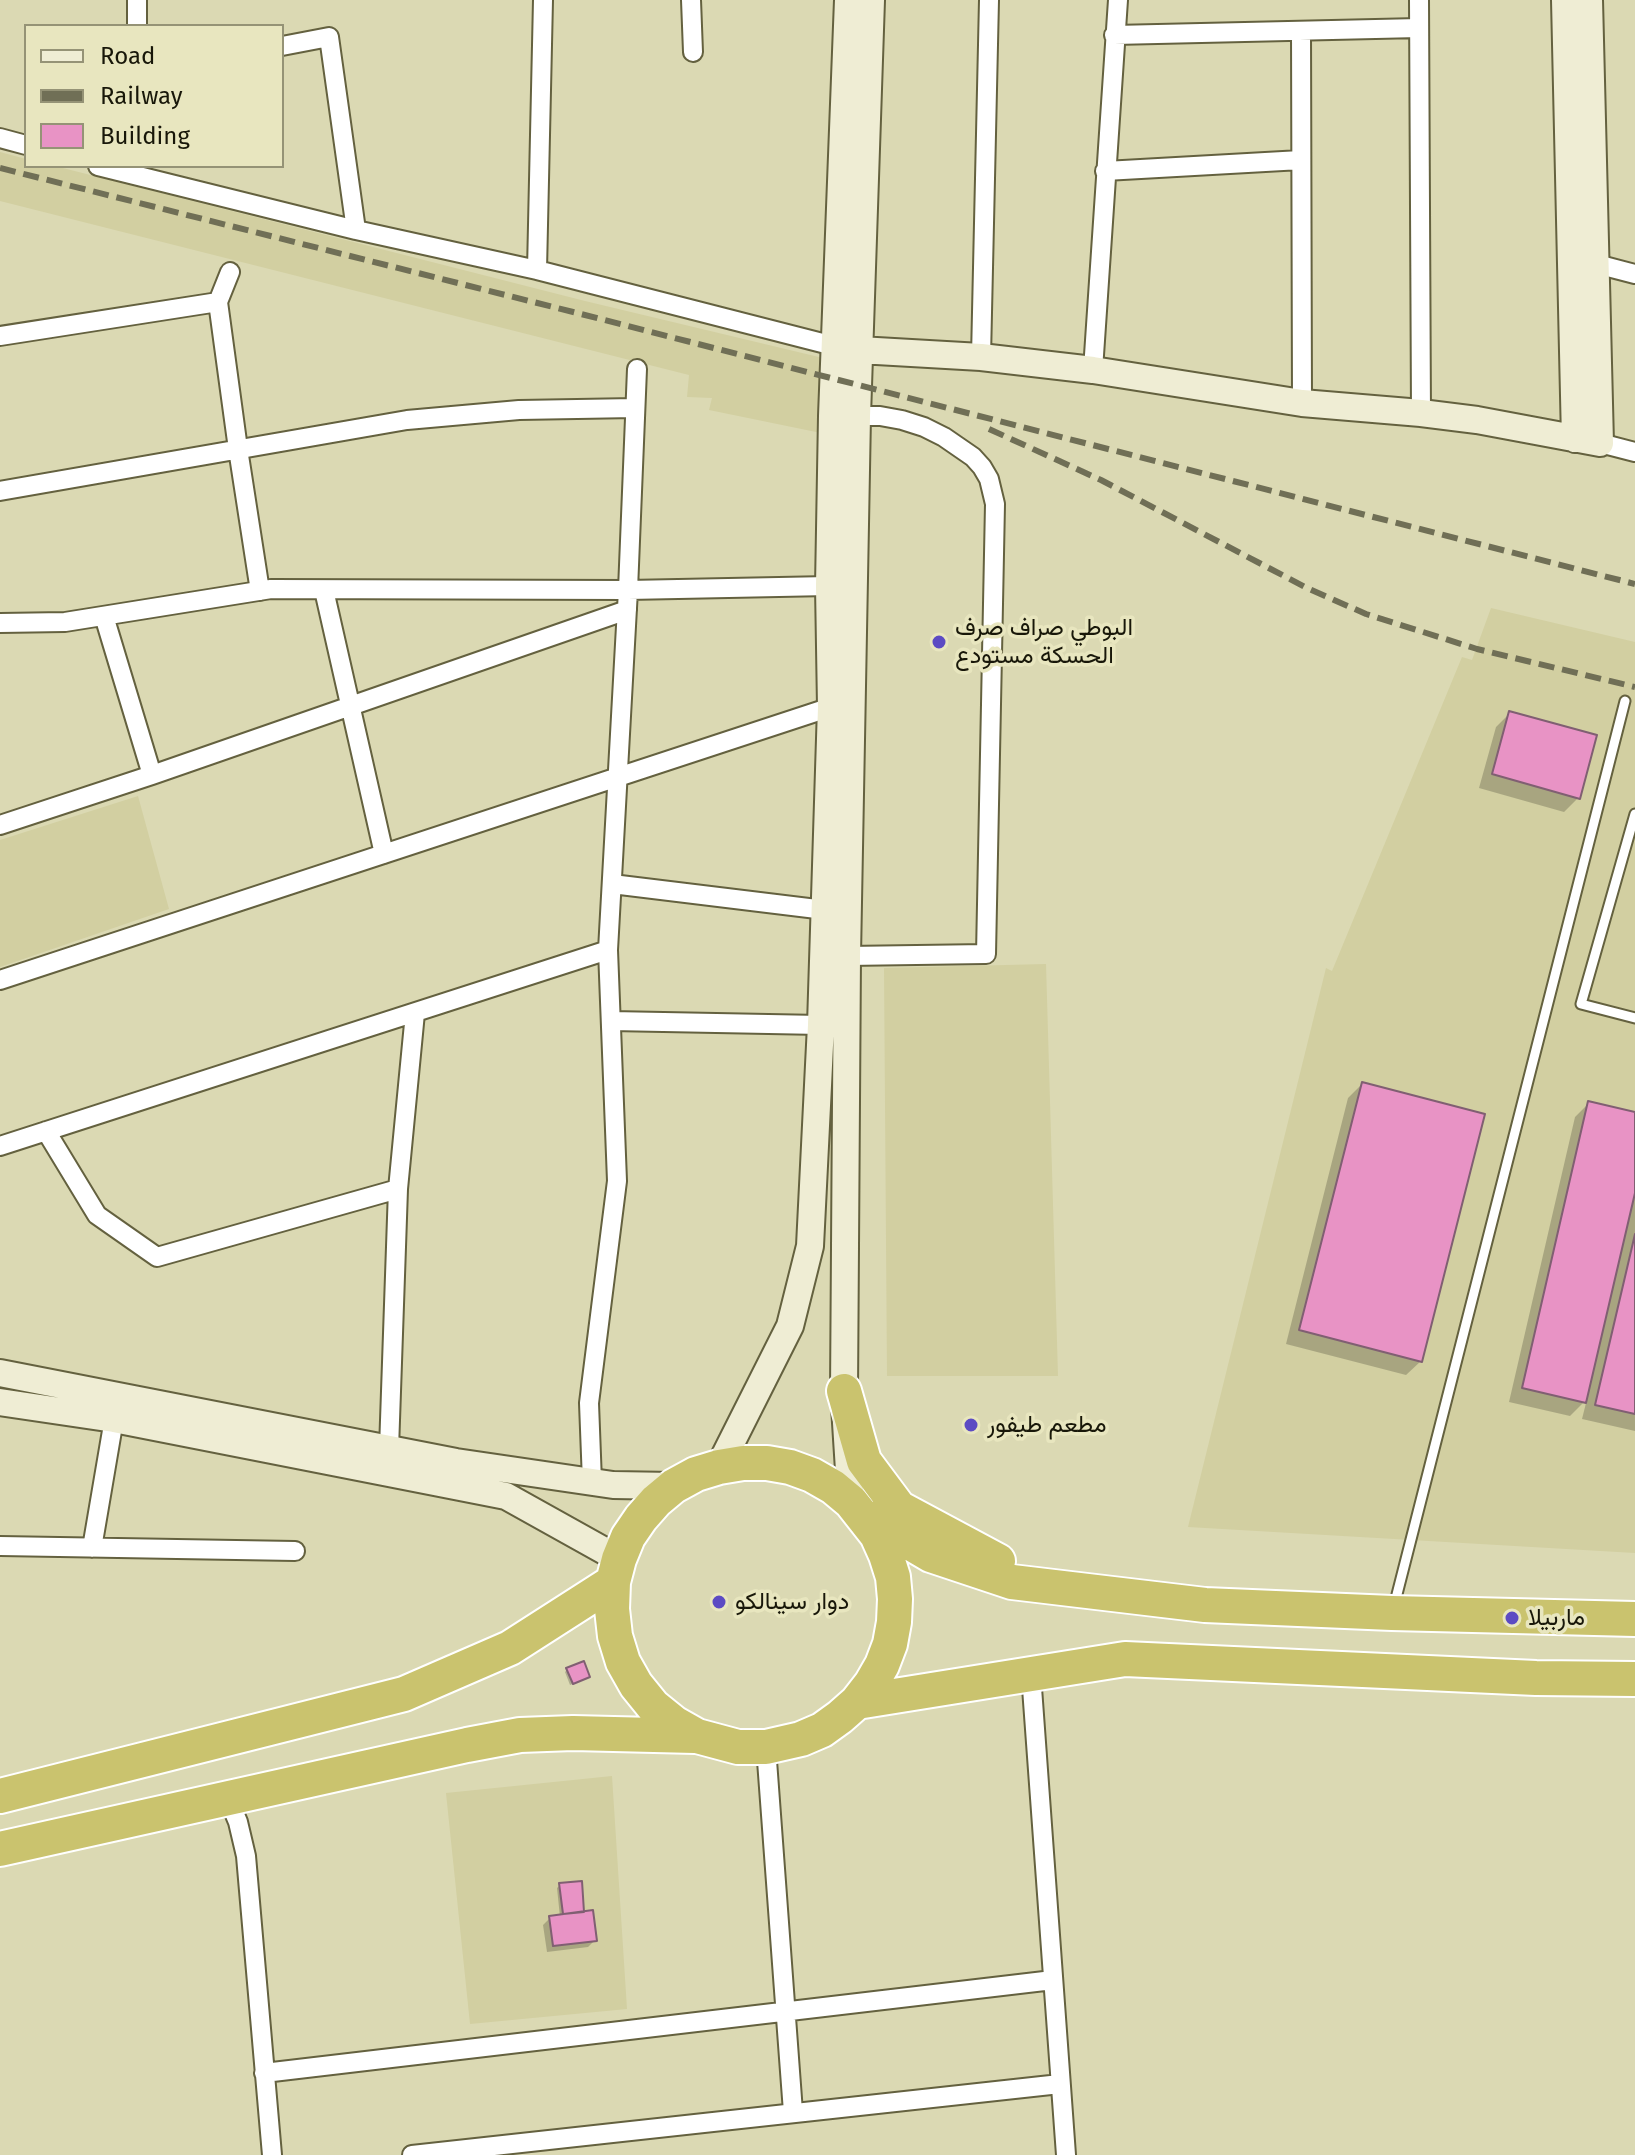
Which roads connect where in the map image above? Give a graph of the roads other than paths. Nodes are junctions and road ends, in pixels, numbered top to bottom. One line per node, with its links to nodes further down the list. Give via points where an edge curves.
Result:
1 (137, 0): 11 (street)
2 (543, 0): 24 (street)
3 (691, 0): 16 (street)
4 (848, 0): 29 (street)
5 (871, 0): 29 (street)
6 (989, 0): 30 (street)
7 (1118, 0): 14 (street)
8 (1419, 0): 12 (street)
9 (1565, 0): 23 (street)
10 (1589, 0): 23 (street)
11 (137, 24)
12 (1419, 28): 13 (street); 35 (street)
13 (1301, 31): 14 (street); 19 (street)
14 (1114, 35): 21 (street)
15 (284, 46): 22 (street, via 329,37)
16 (693, 52)
17 (0, 138): 18 (street)
18 (24, 144)
19 (1301, 160): 21 (street); 33 (street)
20 (130, 171): 22 (street)
21 (1105, 171): 32 (street)
22 (356, 230): 24 (street)
23 (1583, 261): 26 (street); 37 (street)
24 (537, 270): 29 (street)
25 (230, 272): 27 (street)
26 (1635, 274)
27 (218, 302): 28 (street); 38 (street)
28 (0, 336)
29 (847, 348): 30 (street); 36 (street)
30 (981, 357): 32 (street)
31 (637, 369): 34 (street)
32 (1093, 370): 33 (street)
33 (1302, 403): 35 (street)
34 (635, 408): 38 (street, via 519,410 407,420); 43 (street)
35 (1421, 413): 37 (street)
36 (844, 416): 41 (street); 61 (street); 61 (street, via 902,420 944,437 973,457 993,491 994,535 986,954)
37 (1588, 441): 39 (street)
38 (238, 449): 40 (street); 44 (street)
39 (1635, 452)
40 (0, 491)
41 (829, 586): 43 (street); 50 (street)
42 (324, 590): 43 (street); 44 (street); 49 (street)
43 (628, 590): 45 (street)
44 (260, 591): 46 (street)
45 (627, 610): 49 (street); 52 (street)
46 (104, 616): 47 (street); 51 (street)
47 (0, 623)
48 (1625, 701): 84 (lane)
49 (350, 706): 51 (street); 55 (street)
50 (831, 707): 52 (street); 59 (street)
51 (152, 775): 54 (street)
52 (618, 777): 55 (street); 58 (street)
53 (1635, 814): 56 (lane)
54 (0, 825)
55 (384, 854): 62 (street)
56 (1622, 860): 57 (lane); 64 (lane, via 1581,1004)
57 (1635, 863)
58 (612, 884): 59 (street); 60 (street)
59 (825, 910): 66 (street)
60 (608, 950): 63 (street); 65 (street)
61 (847, 956): 71 (street)
62 (0, 980)
63 (415, 1013): 67 (street); 69 (street)
64 (1635, 1018)
65 (611, 1021): 66 (street); 76 (street, via 617,1181 589,1403)
66 (821, 1025): 75 (street, via 810,1246 790,1326)
67 (46, 1131): 68 (street); 69 (street, via 97,1215 157,1257)
68 (0, 1146)
69 (398, 1189): 74 (street)
70 (0, 1373): 74 (street)
71 (844, 1391): 78 (street); 83 (highway, via 864,1461 899,1508 1005,1565)
72 (0, 1402): 73 (street)
73 (114, 1419): 80 (street); 82 (street, via 506,1496)
74 (389, 1449): 76 (street)
75 (719, 1467): 77 (highway); 78 (highway, via 790,1467 833,1487)
76 (592, 1482): 77 (street)
77 (674, 1486): 82 (highway, via 628,1537)
78 (858, 1509): 83 (highway, via 931,1555 1012,1582); 88 (highway, via 882,1545 895,1599 890,1644)
79 (0, 1546): 80 (street)
80 (92, 1548): 81 (street)
81 (295, 1551)
82 (616, 1571): 89 (highway, via 612,1609 623,1662 653,1706); 91 (highway, via 510,1648 404,1694)
83 (1205, 1605): 84 (highway)
84 (1392, 1613): 85 (highway)
85 (1635, 1619)
86 (1031, 1674): 87 (highway, via 1125,1659); 88 (highway); 94 (street)
87 (1635, 1679)
88 (857, 1702): 90 (highway, via 822,1730)
89 (697, 1736): 90 (highway, via 738,1747); 92 (highway, via 520,1735)
90 (766, 1747): 95 (street)
91 (0, 1796)
92 (228, 1798): 93 (highway); 96 (street, via 246,1856)
93 (0, 1849)
94 (1053, 1980): 95 (street); 97 (street)
95 (787, 2011): 96 (street); 98 (street)
96 (264, 2073): 99 (street)
97 (1060, 2084): 98 (street); 101 (street)
98 (793, 2112): 100 (street)
99 (272, 2155)
100 (412, 2155)
101 (1066, 2155)

